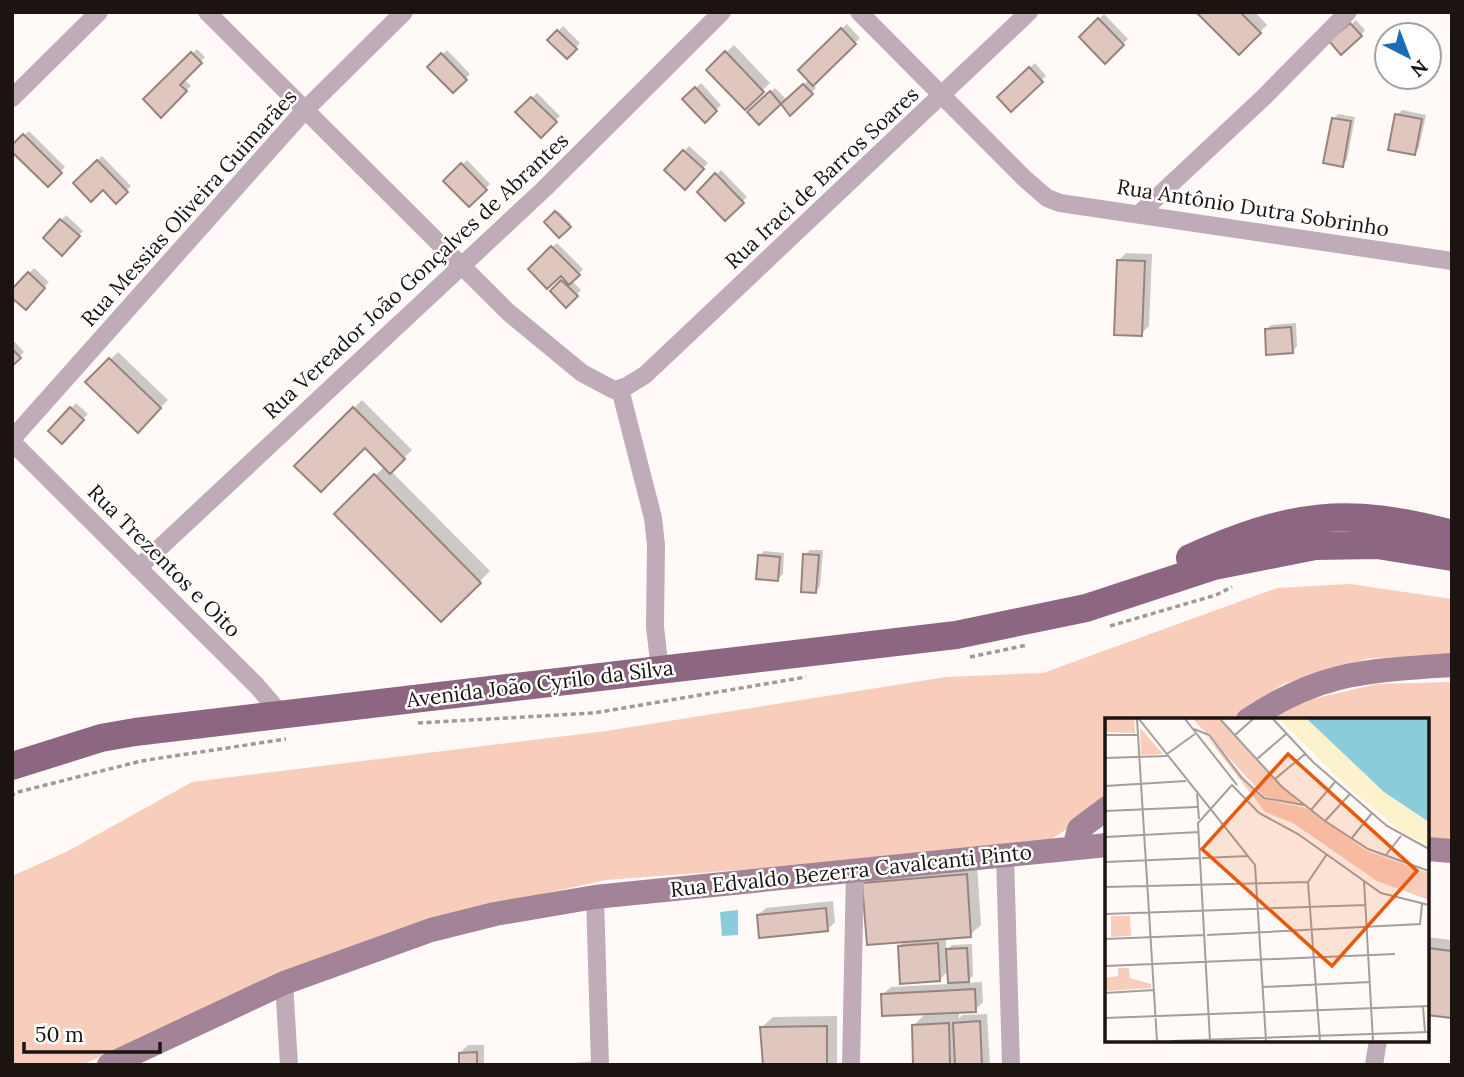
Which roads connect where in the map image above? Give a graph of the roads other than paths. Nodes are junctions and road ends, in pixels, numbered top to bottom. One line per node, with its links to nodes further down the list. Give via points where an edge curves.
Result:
1 (99, 12): 9 (street)
2 (207, 12): 10 (street)
3 (404, 12): 10 (street, Rua Messias Oliveira Guimarães)
4 (722, 12): 13 (street, Rua Vereador João Gonçalves de Abrantes)
5 (859, 12): 8 (street)
6 (1029, 12): 8 (street, Rua Iraci de Barros Soares)
7 (1349, 12): 11 (street)
8 (943, 95): 11 (street, Rua Antônio Dutra Sobrinho, via 1047,198); 14 (street, Rua Iraci de Barros Soares, via 645,375)
9 (12, 98)
10 (304, 111): 13 (street); 15 (street, Rua Messias Oliveira Guimarães)
11 (1139, 214): 12 (street, Rua Antônio Dutra Sobrinho)
12 (1452, 261)
13 (461, 267): 14 (street, via 549,348 605,386); 18 (street, Rua Vereador João Gonçalves de Abrantes)
14 (620, 389): 21 (street, via 653,518)
15 (12, 440): 18 (street, Rua Trezentos e Oito)
16 (1452, 534): 19 (main road, Avenida João Cyrilo da Silva, via 1342,515 1281,523)
17 (1452, 557): 19 (main road, Avenida João Cyrilo da Silva, via 1377,545 1315,545 1225,563)
18 (138, 568): 22 (street, Rua Trezentos e Oito)
19 (1069, 611): 21 (main road, Avenida João Cyrilo da Silva, via 956,635)
20 (1452, 664): 23 (main road, via 1365,671 1325,680 1285,695)
21 (660, 670): 22 (main road, Avenida João Cyrilo da Silva)
22 (281, 715): 24 (main road, Avenida João Cyrilo da Silva, via 101,738)
23 (1251, 718)
24 (12, 766)
25 (1105, 810): 27 (main road, via 1079,829)
26 (1105, 845): 27 (main road, Rua Edvaldo Bezerra Cavalcanti Pinto)
27 (1074, 848): 30 (main road, Rua Edvaldo Bezerra Cavalcanti Pinto)
28 (1429, 849): 29 (main road)
29 (1452, 851)
30 (1005, 856): 31 (main road, Rua Edvaldo Bezerra Cavalcanti Pinto); 39 (street)
31 (855, 869): 32 (main road, Rua Edvaldo Bezerra Cavalcanti Pinto); 38 (street)
32 (595, 897): 33 (main road, Rua Edvaldo Bezerra Cavalcanti Pinto, via 431,930); 37 (street)
33 (284, 983): 35 (main road, Rua Edvaldo Bezerra Cavalcanti Pinto); 36 (street)
34 (1378, 1042): 40 (street)
35 (109, 1065)
36 (289, 1065)
37 (600, 1065)
38 (851, 1065)
39 (1011, 1065)
40 (1374, 1065)

